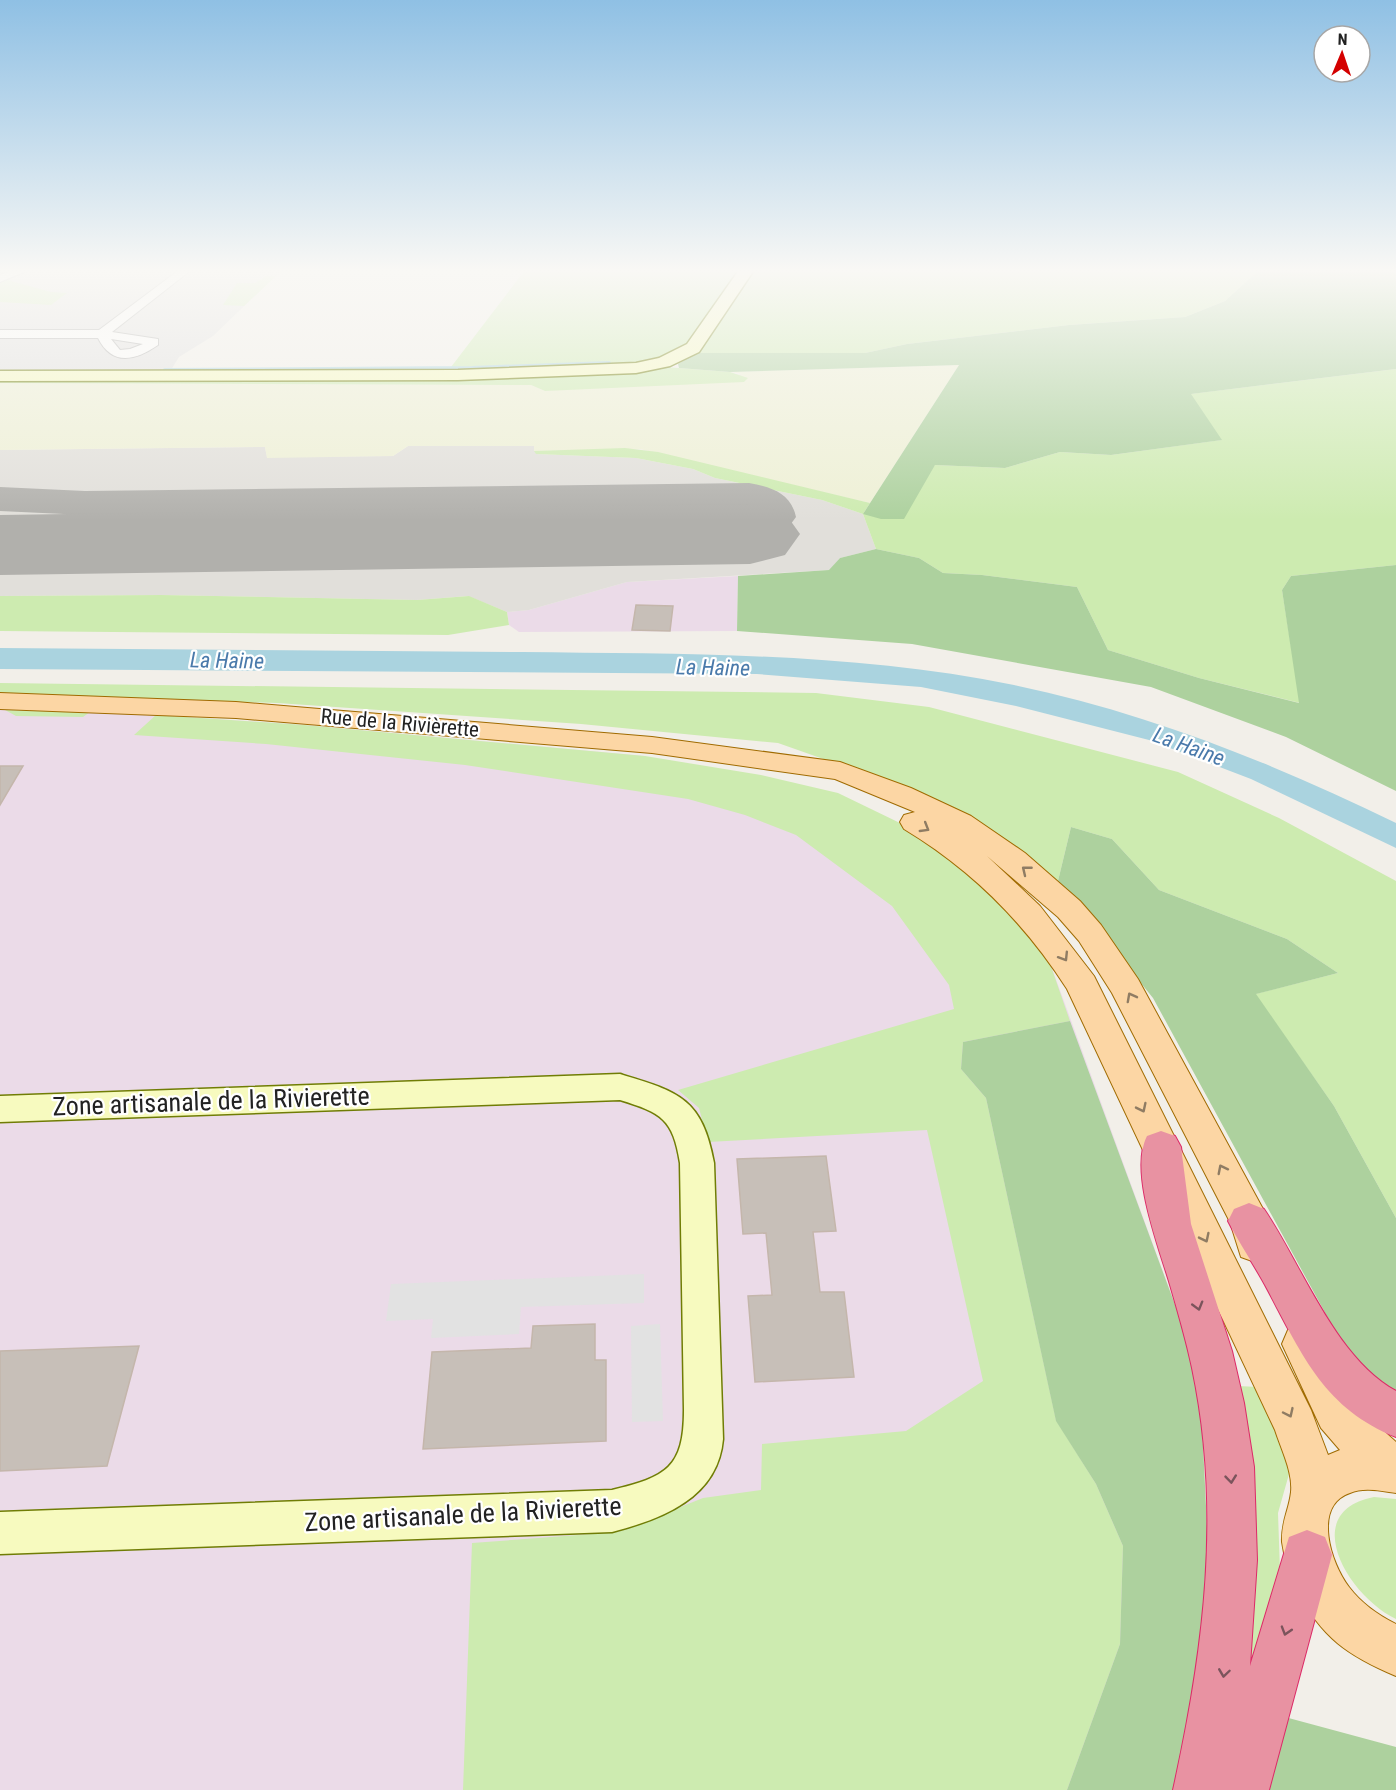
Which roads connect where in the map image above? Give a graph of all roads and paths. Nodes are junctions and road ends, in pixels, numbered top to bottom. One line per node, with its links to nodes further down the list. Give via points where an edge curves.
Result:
1 (683, 354): 2 (street, via 636,368 458,375)
2 (0, 376)
3 (0, 701): 4 (main road, Rue de la Rivièrette, via 299,714 652,745)
4 (797, 767): 6 (main road, one-way to 6, via 894,810 950,843 1025,906 1082,985); 7 (main road, one-way to 4, via 1126,988 1069,909 1014,860 930,807 840,771)
5 (0, 1109): 11 (street, Zone artisanale de la Rivierette, via 620,1087 660,1099 684,1118 694,1140 704,1410 703,1444 695,1468 682,1482 637,1505 612,1511)
6 (1161, 1147): 10 (main road, one-way to 10, via 1295,1425 1309,1463); 14 (highway, one-way to 14, via 1170,1224 1212,1359 1232,1490 1229,1634 1219,1709)
7 (1249, 1221): 8 (highway, via 1269,1248 1316,1336 1339,1369 1374,1404); 9 (main road, via 1256,1250 1337,1413 1351,1431)
8 (1396, 1415)
9 (1395, 1470): 10 (main road, via 1351,1469 1334,1476)
10 (1314, 1494): 12 (main road, via 1304,1523)
11 (0, 1533)
12 (1307, 1555): 13 (main road, via 1326,1596 1346,1619); 15 (highway, one-way to 15)
13 (1391, 1653)
14 (1201, 1790)
15 (1241, 1790)

